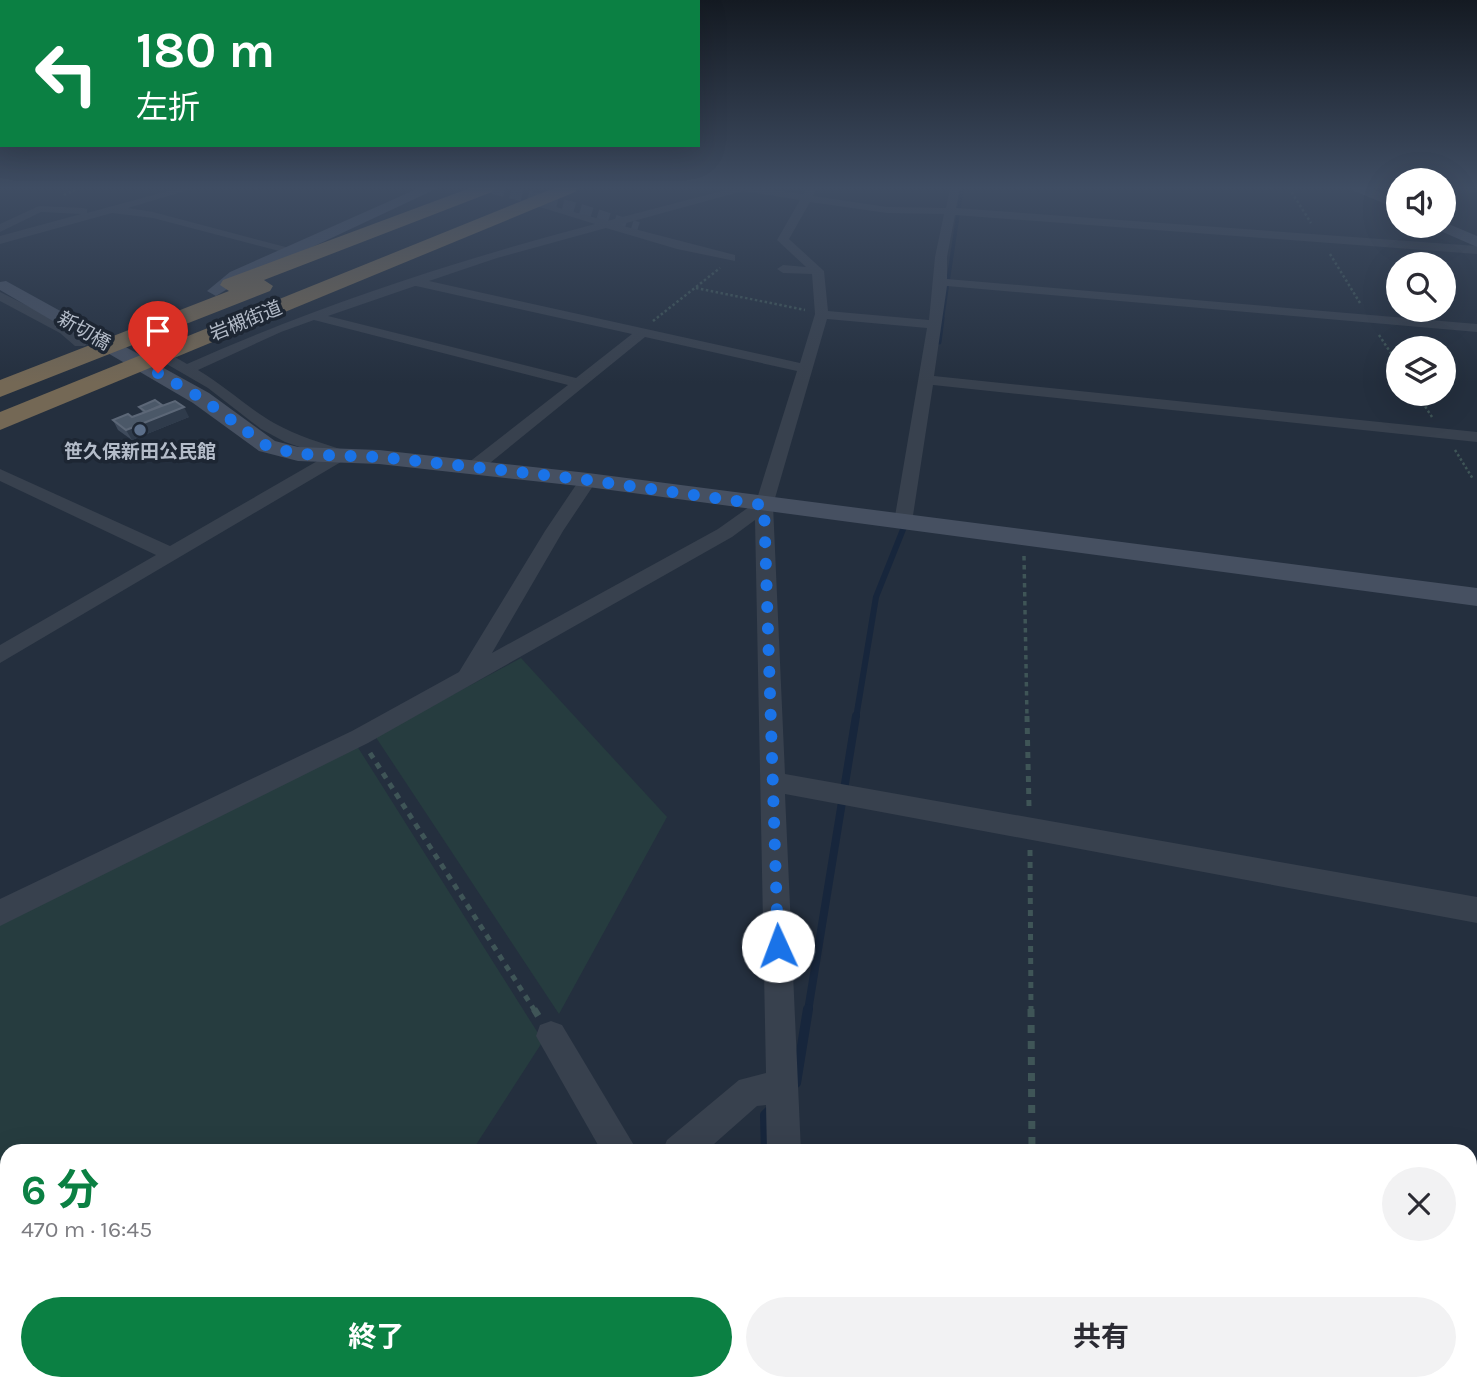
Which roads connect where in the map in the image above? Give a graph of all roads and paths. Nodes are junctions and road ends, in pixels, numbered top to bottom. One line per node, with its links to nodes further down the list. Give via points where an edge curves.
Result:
1 (300, 253): 24 (highway, 岩槻街道, via 216,291)
2 (347, 253): 32 (highway)
3 (391, 253): 34 (highway)
4 (408, 253): 13 (highway, 岩槻街道)
5 (502, 253): 15 (street)
6 (707, 253): 10 (street)
7 (798, 253): 12 (street)
8 (942, 253): 14 (street)
9 (1329, 253): 20 (path)
10 (731, 258): 17 (path)
11 (783, 269): 12 (street)
12 (818, 271): 18 (street)
13 (365, 272): 15 (street); 26 (highway, 岩槻街道)
14 (941, 282): 20 (street); 21 (street)
15 (409, 284): 19 (street); 23 (street)
16 (2, 288): 24 (street); 38 (street, 新切橋, via 201,398 267,446 298,454)
17 (696, 288): 18 (path); 23 (path)
18 (822, 314): 21 (street); 28 (street)
19 (313, 316): 27 (street); 31 (street)
20 (1369, 319): 22 (street); 25 (path)
21 (935, 325): 30 (street)
22 (1477, 328)
23 (641, 333): 28 (street); 31 (street)
24 (79, 343): 29 (highway, 岩槻街道)
25 (1386, 345)
26 (163, 356): 27 (street); 35 (highway, 岩槻街道)
27 (188, 369): 38 (street, via 267,426)
28 (806, 369): 43 (street)
29 (0, 374)
30 (926, 380): 36 (street); 44 (street)
31 (579, 383): 39 (street)
32 (0, 389)
33 (1425, 406): 36 (path)
34 (0, 407)
35 (0, 422)
36 (1443, 433): 37 (street); 41 (path)
37 (1477, 437)
38 (340, 455): 39 (street); 46 (street)
39 (474, 467): 42 (street)
40 (0, 474): 46 (street)
41 (1474, 479)
42 (588, 480): 43 (street); 49 (street)
43 (764, 505): 44 (street); 49 (street, via 725,533); 51 (street)
44 (903, 522): 45 (street)
45 (1023, 538): 47 (street); 52 (path)
46 (171, 554): 48 (street)
47 (1477, 597)
48 (0, 654)
49 (466, 678): 50 (street)
50 (360, 737): 54 (street); 55 (path)
51 (774, 782): 52 (street); 56 (street)
52 (1030, 831): 53 (street); 60 (path)
53 (1477, 909)
54 (0, 913)
55 (551, 1036): 57 (street)
56 (783, 1086): 58 (street, via 750,1091); 59 (street)
57 (616, 1144)
58 (688, 1144)
59 (784, 1144)
60 (1032, 1144)

